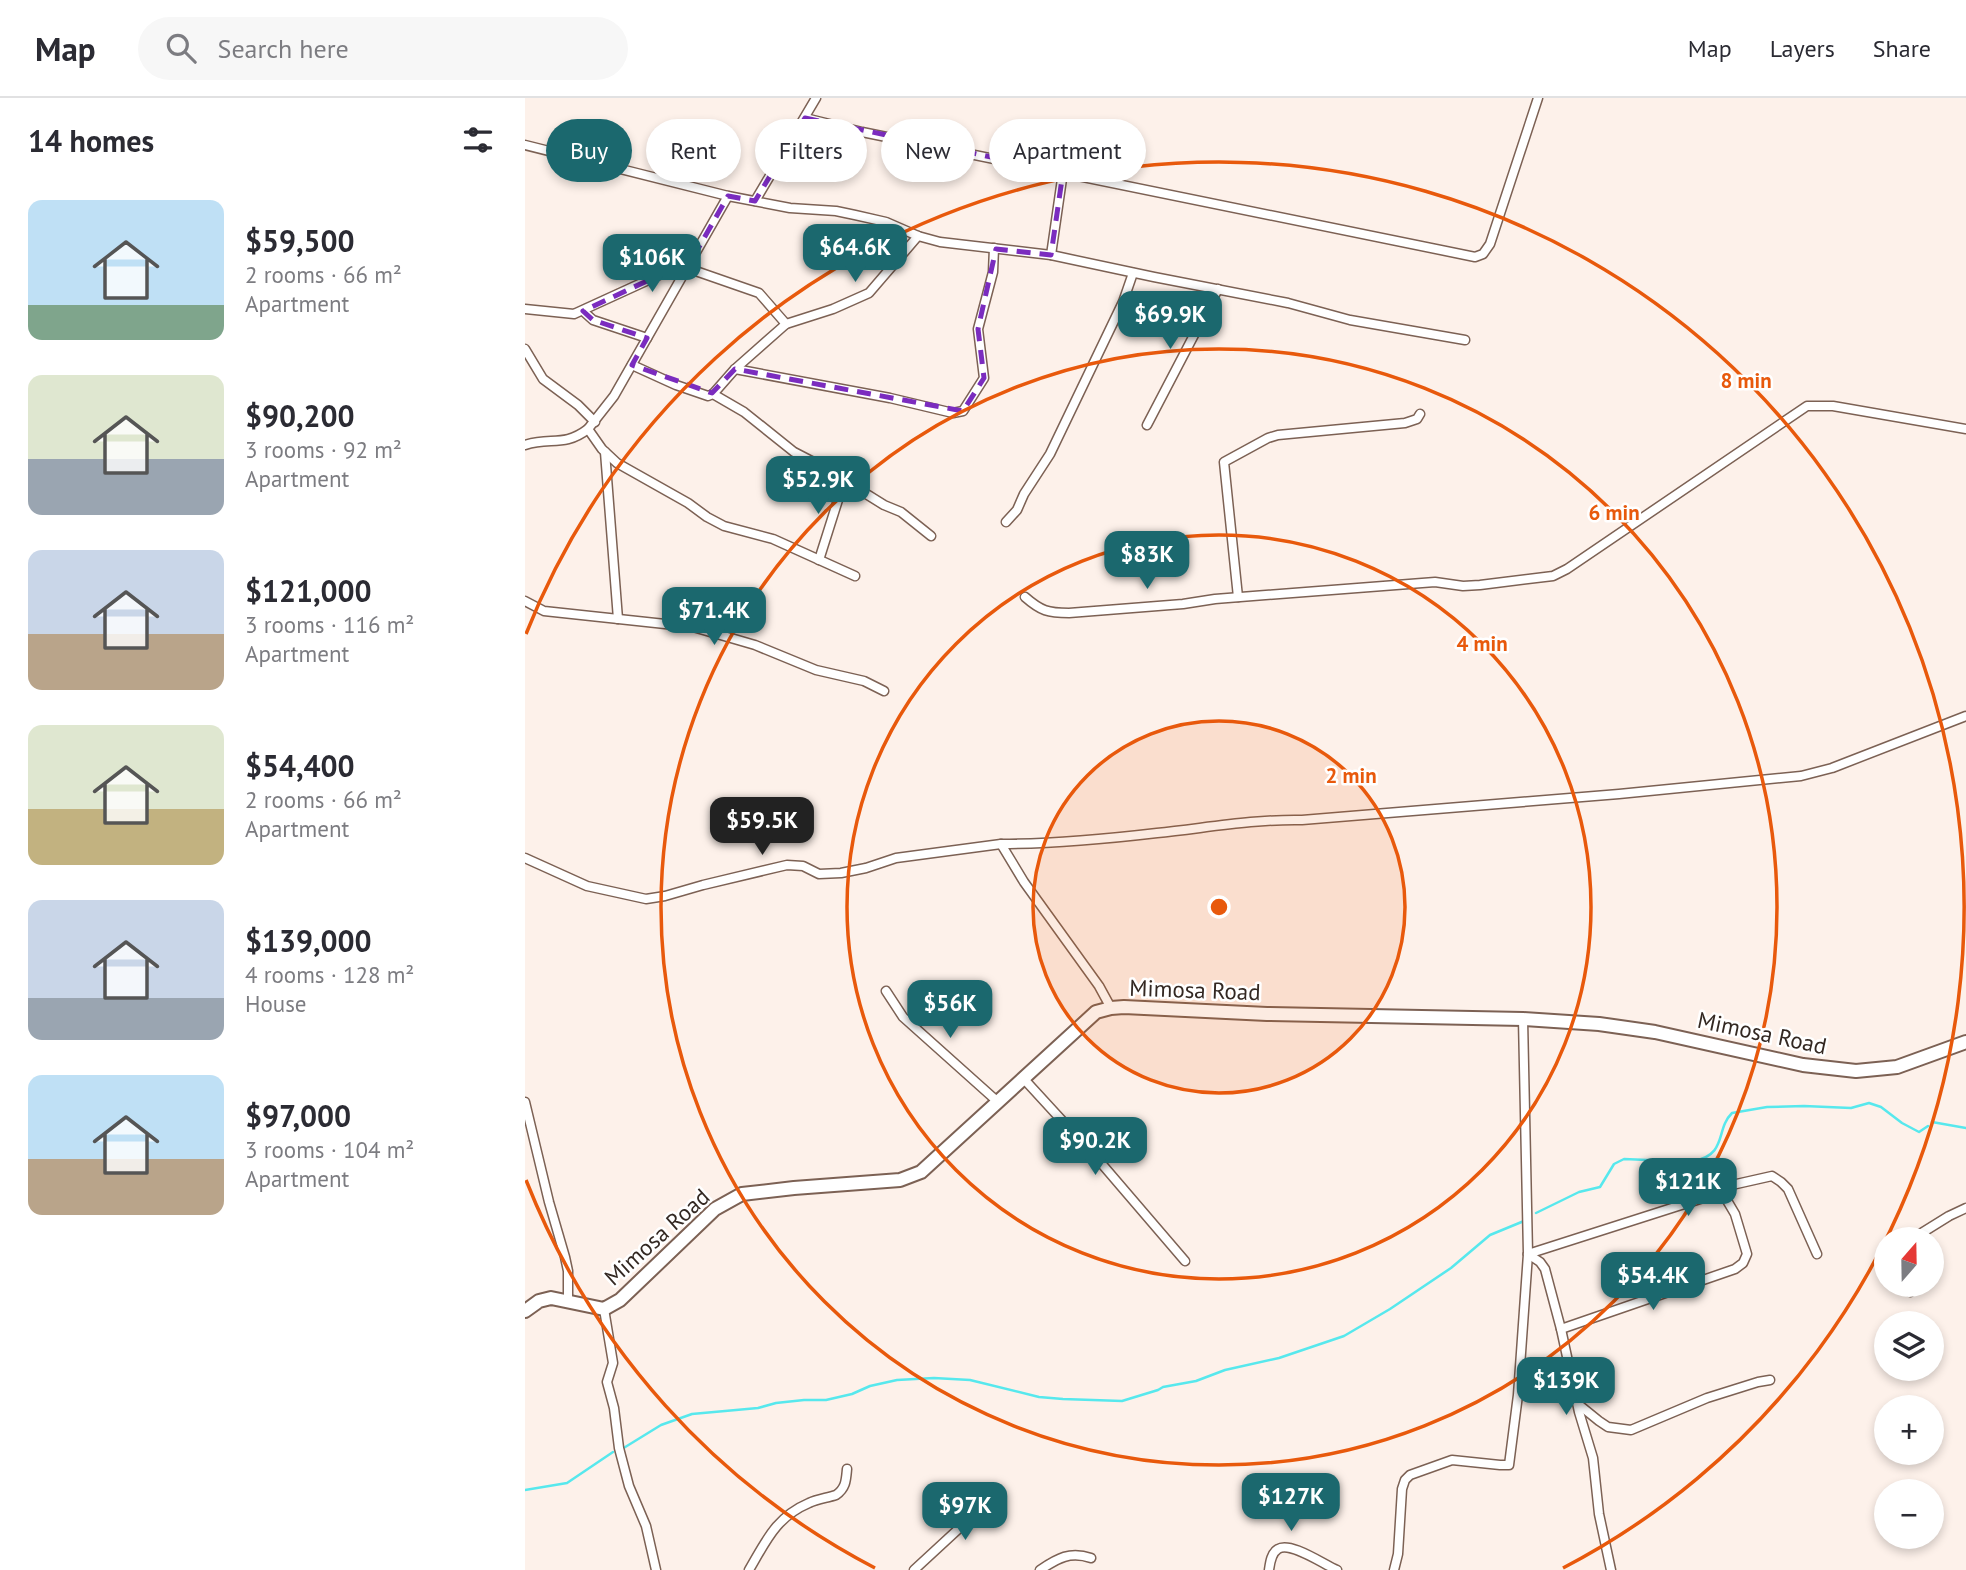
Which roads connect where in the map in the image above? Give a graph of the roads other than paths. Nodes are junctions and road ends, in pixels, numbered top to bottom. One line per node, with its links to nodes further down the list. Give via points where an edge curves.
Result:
1 (816, 98): 3 (street)
2 (1538, 98): 7 (street, via 1490,244 1475,257)
3 (805, 118): 5 (street); 9 (street)
4 (525, 145): 8 (street)
5 (989, 157)
6 (1062, 182): 12 (street)
7 (1111, 182)
8 (728, 196): 9 (street); 13 (street)
9 (755, 201): 10 (street, via 855,215)
10 (918, 236): 11 (street); 18 (street, via 869,293)
11 (994, 248): 12 (street); 23 (street, via 993,272 978,329 984,378 963,411 953,413)
12 (1051, 255): 14 (street)
13 (687, 268): 17 (street, via 668,271); 18 (street, via 759,293); 19 (street)
14 (1133, 273): 15 (street); 33 (street, via 1050,454)
15 (1218, 289): 20 (street, via 1350,320); 27 (street)
16 (525, 309): 17 (street)
17 (583, 311): 19 (street, via 593,320)
18 (786, 324): 23 (street)
19 (647, 338): 22 (street)
20 (1465, 340)
21 (525, 349): 26 (street, via 543,379)
22 (632, 365): 24 (street, via 676,385); 26 (street)
23 (736, 369): 24 (street)
24 (713, 394): 32 (street, via 794,452)
25 (1420, 414): 38 (street, via 1405,423 1272,436 1224,462)
26 (595, 422): 28 (street)
27 (1147, 425)
28 (588, 429): 30 (street, via 565,441); 31 (street)
29 (1966, 429): 38 (street, via 1833,406 1807,406 1553,576 1480,586 1435,582)
30 (525, 445)
31 (605, 452): 35 (street, via 714,521); 40 (street)
32 (844, 481): 34 (street, via 901,512); 35 (street)
33 (1006, 522)
34 (931, 536)
35 (819, 559): 36 (street)
36 (855, 576)
37 (1025, 597): 38 (street, via 1041,610 1069,613)
38 (1238, 597)
39 (525, 601): 40 (street, via 544,611)
40 (618, 619): 41 (street, via 726,635)
41 (884, 691)
42 (1966, 716): 43 (street, via 1801,776)
43 (1001, 844): 44 (street, via 896,858 841,873 819,874 787,865 646,898 587,886); 46 (street)
44 (525, 858)
45 (886, 991): 51 (street, via 903,1017)
46 (1111, 1008): 47 (street, Mimosa Road); 49 (street, Mimosa Road, via 1096,1013)
47 (1523, 1019): 48 (street, Mimosa Road, via 1626,1026 1803,1065 1856,1071 1897,1067); 55 (street)
48 (1966, 1042)
49 (1023, 1078): 51 (street, Mimosa Road); 57 (street)
50 (525, 1102): 58 (street, via 565,1257)
51 (998, 1102): 59 (street, Mimosa Road, via 936,1161 911,1176 755,1191 729,1200 620,1300)
52 (1722, 1192): 55 (street); 56 (street, via 1732,1185 1772,1176 1788,1188); 61 (street, via 1735,1214 1747,1254 1743,1263)
53 (1966, 1208): 54 (street)
54 (1930, 1227)
55 (1528, 1254): 61 (street, via 1545,1269); 73 (street, via 1509,1465 1452,1460 1409,1475 1402,1489)
56 (1817, 1254)
57 (1185, 1261)
58 (568, 1302): 59 (street, Mimosa Road); 60 (street, Mimosa Road, via 551,1298)
59 (604, 1309): 67 (street, via 613,1363 607,1382 619,1448)
60 (525, 1311)
61 (1561, 1329): 63 (street)
62 (1770, 1380): 63 (street, via 1707,1398 1631,1430 1608,1427)
63 (1578, 1404): 74 (street, via 1593,1458)
64 (846, 1469): 68 (street, via 846,1484 840,1492 805,1504 776,1525)
65 (983, 1496): 69 (street, via 979,1510)
66 (1091, 1558): 70 (street, via 1076,1553)
67 (656, 1570)
68 (750, 1570)
69 (914, 1570)
70 (1040, 1570)
71 (1269, 1570): 72 (street, via 1272,1555 1287,1547)
72 (1337, 1570)
73 (1394, 1570)
74 (1611, 1570)

